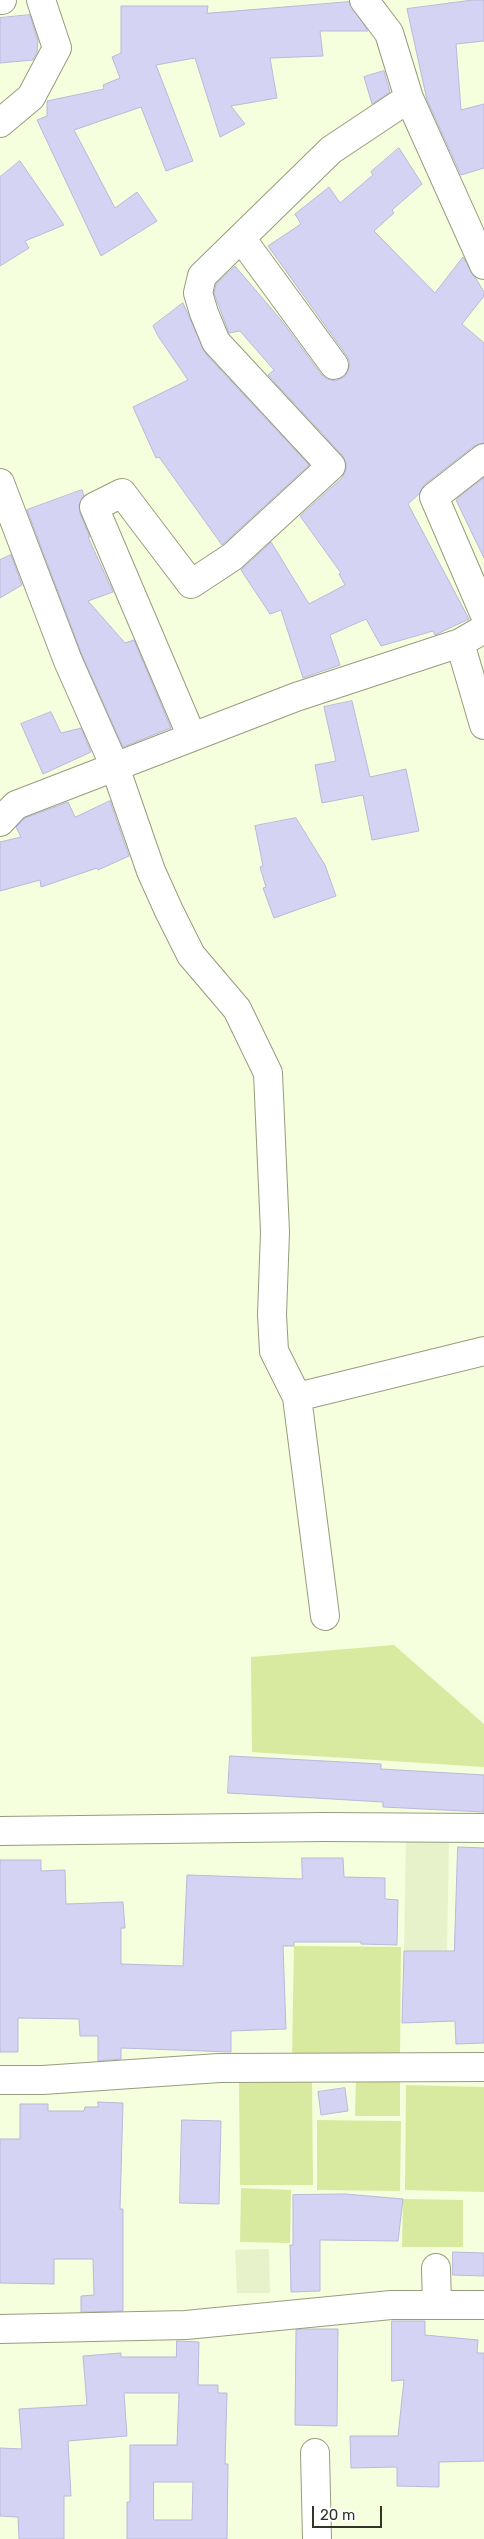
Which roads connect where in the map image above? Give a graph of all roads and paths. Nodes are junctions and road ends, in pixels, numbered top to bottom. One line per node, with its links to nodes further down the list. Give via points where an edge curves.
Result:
1 (42, 0): 4 (street, via 57,48 31,97)
2 (364, 0): 3 (street, via 389,33)
3 (410, 98): 5 (street, via 331,150); 6 (street)
4 (0, 122)
5 (241, 238): 7 (street); 14 (street, via 202,276 198,293 204,313 216,342 331,466 232,557 192,584 122,493 94,507)
6 (484, 265)
7 (334, 365)
8 (484, 458): 10 (street, via 434,496)
9 (0, 483): 15 (street, via 68,661)
10 (484, 613)
11 (484, 629): 12 (street)
12 (460, 643): 13 (street); 14 (street, via 296,697)
13 (484, 725)
14 (192, 737): 15 (street)
15 (114, 767): 16 (street, via 16,804); 18 (street, via 168,911 192,955 236,1009 268,1073 275,1232 274,1351)
16 (0, 822)
17 (484, 1351): 18 (street)
18 (297, 1396): 19 (street)
19 (325, 1616)
20 (484, 1828): 21 (street)
21 (0, 1831)
22 (484, 2067): 23 (street, via 219,2068)
23 (0, 2080)
24 (436, 2268): 25 (street)
25 (437, 2304): 26 (street); 27 (street, via 391,2305 186,2325)
26 (484, 2305)
27 (0, 2329)
28 (315, 2454): 29 (street)
29 (318, 2539)

